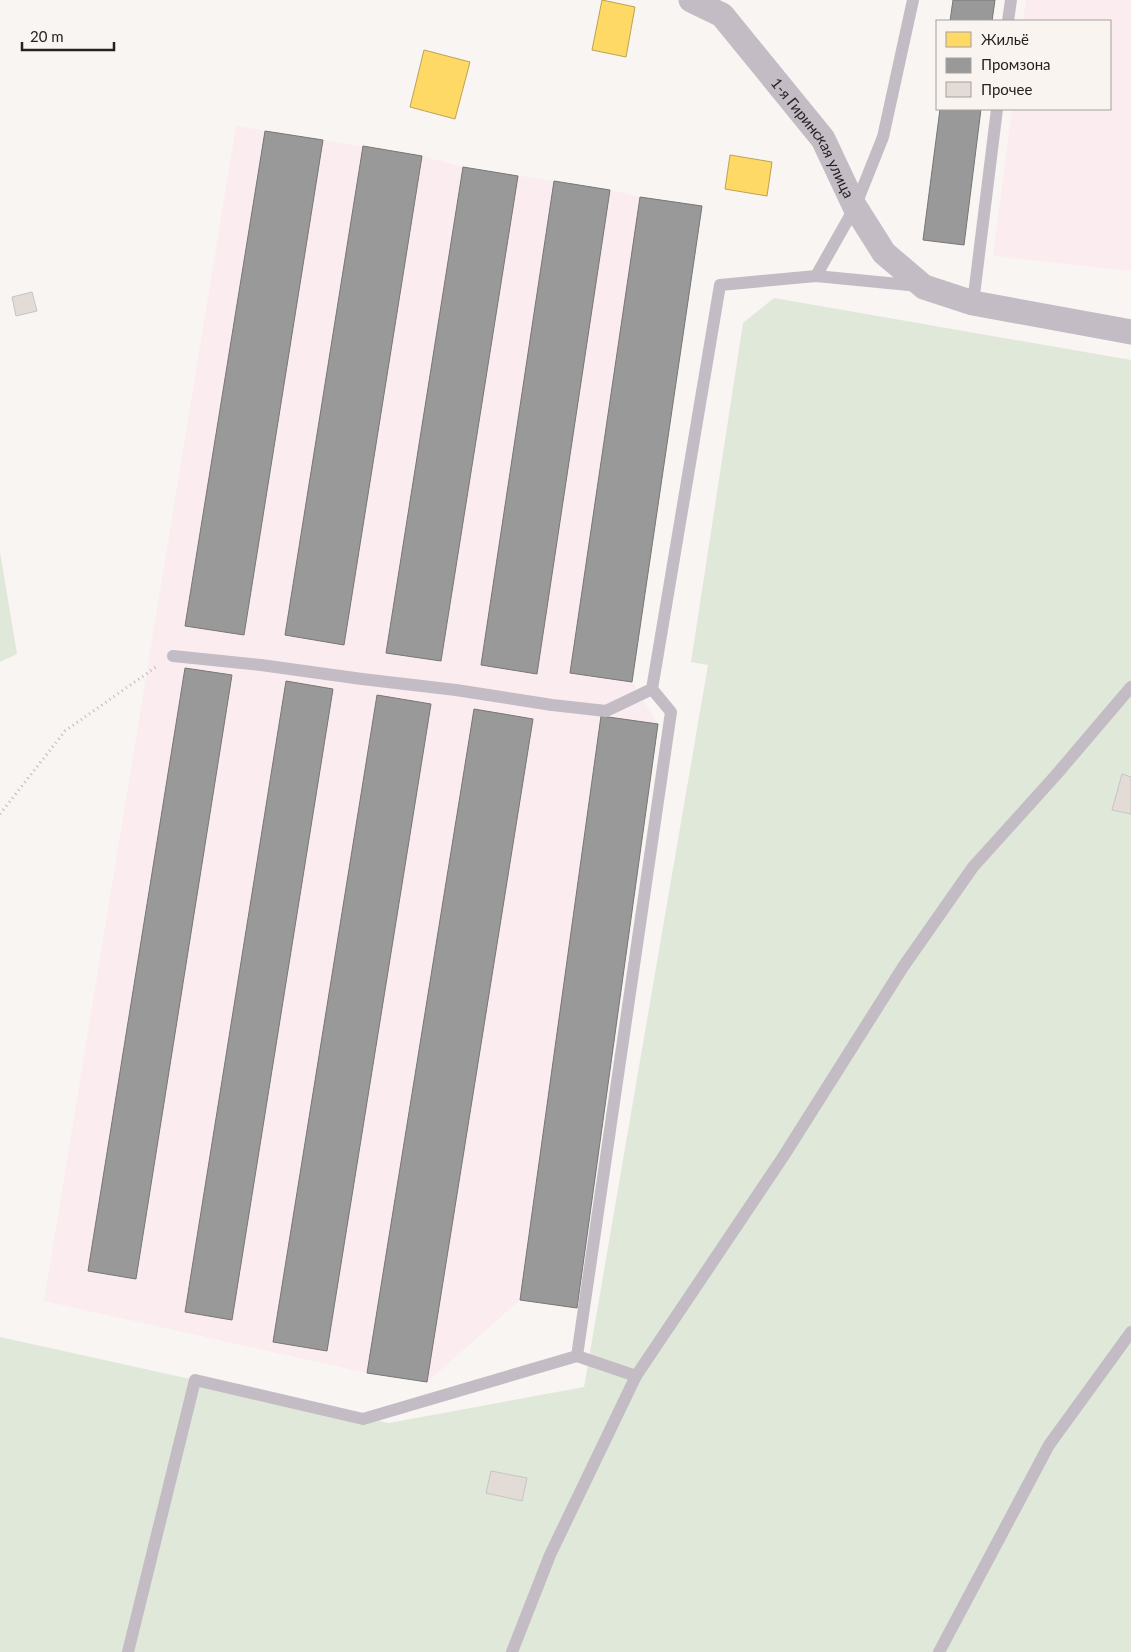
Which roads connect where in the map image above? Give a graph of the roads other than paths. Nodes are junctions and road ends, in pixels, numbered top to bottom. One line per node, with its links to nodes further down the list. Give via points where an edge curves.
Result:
1 (691, 0): 6 (street, 1-я Гиринская улица, via 722,15 822,139)
2 (913, 0): 6 (lane, via 883,137)
3 (1011, 0): 4 (lane)
4 (1008, 20)
5 (997, 110): 9 (lane)
6 (854, 207): 7 (lane); 8 (street, 1-я Гиринская улица, via 884,253)
7 (816, 276): 8 (lane); 13 (lane, via 720,285)
8 (924, 287): 9 (street)
9 (973, 304): 10 (street)
10 (1131, 332)
11 (173, 656): 13 (lane, via 606,711)
12 (1131, 687): 16 (lane, via 973,867 903,967 783,1157)
13 (652, 689): 15 (lane, via 671,712)
14 (1131, 1332): 19 (lane, via 1049,1445)
15 (577, 1356): 16 (lane); 17 (lane, via 364,1419 195,1380)
16 (636, 1376): 18 (lane, via 550,1555)
17 (128, 1652)
18 (512, 1652)
19 (938, 1652)

